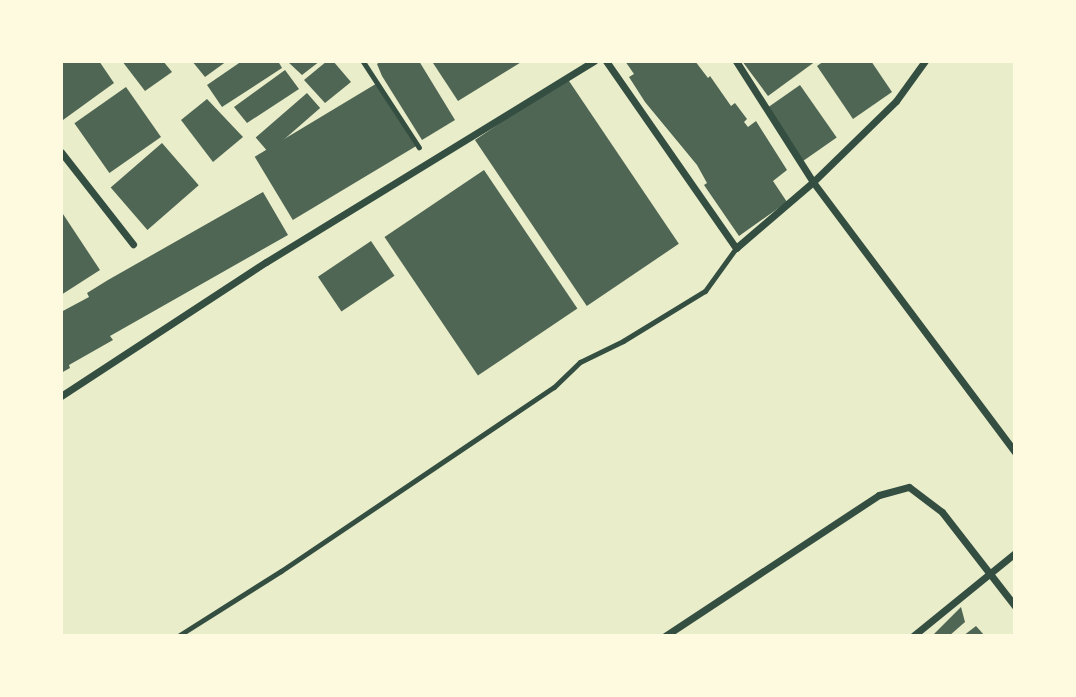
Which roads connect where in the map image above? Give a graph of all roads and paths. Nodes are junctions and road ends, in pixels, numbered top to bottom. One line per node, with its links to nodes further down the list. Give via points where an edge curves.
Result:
1 (363, 61): 7 (path)
2 (594, 61): 7 (street)
3 (606, 61): 10 (street)
4 (736, 61): 8 (street)
5 (925, 61): 8 (street, via 895,101)
6 (61, 152): 9 (street)
7 (429, 162): 11 (street)
8 (813, 182): 10 (street); 12 (street)
9 (133, 244)
10 (736, 248): 16 (lane, via 705,290 580,362 554,387)
11 (61, 396)
12 (1015, 452)
13 (1015, 553): 14 (street)
14 (990, 576): 15 (street); 17 (street, via 942,512 909,487 878,495); 18 (street)
15 (1015, 606)
16 (178, 636)
17 (665, 636)
18 (913, 636)

